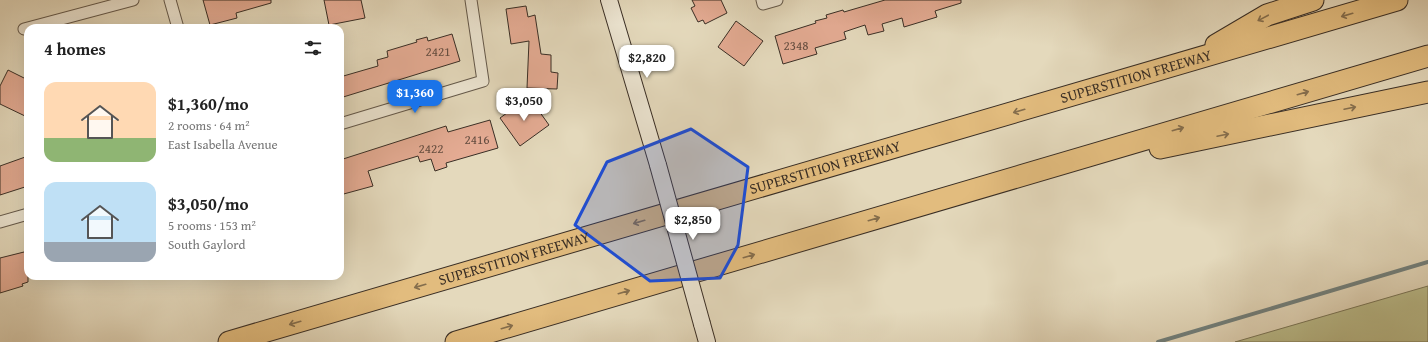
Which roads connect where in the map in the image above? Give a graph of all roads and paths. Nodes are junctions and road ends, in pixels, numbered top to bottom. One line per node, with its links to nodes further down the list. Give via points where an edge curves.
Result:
1 (133, 0): 9 (street)
2 (170, 0): 10 (street)
3 (471, 0): 14 (street, via 483,81)
4 (609, 0): 20 (street, bridge)
5 (777, 0): 8 (street)
6 (1313, 0): 12 (highway, one-way to 12, via 1267,15)
7 (1398, 0): 12 (highway, SUPERSTITION FREEWAY, one-way to 12)
8 (762, 2)
9 (43, 24)
10 (177, 24)
11 (1428, 56): 15 (highway, one-way to 11)
12 (1186, 62): 18 (highway, SUPERSTITION FREEWAY, one-way to 18)
13 (1428, 92): 15 (highway, one-way to 13)
14 (344, 123)
15 (1006, 180): 19 (highway, one-way to 15)
16 (24, 215): 17 (street)
17 (0, 222)
18 (229, 342)
19 (456, 342)
20 (707, 342)

